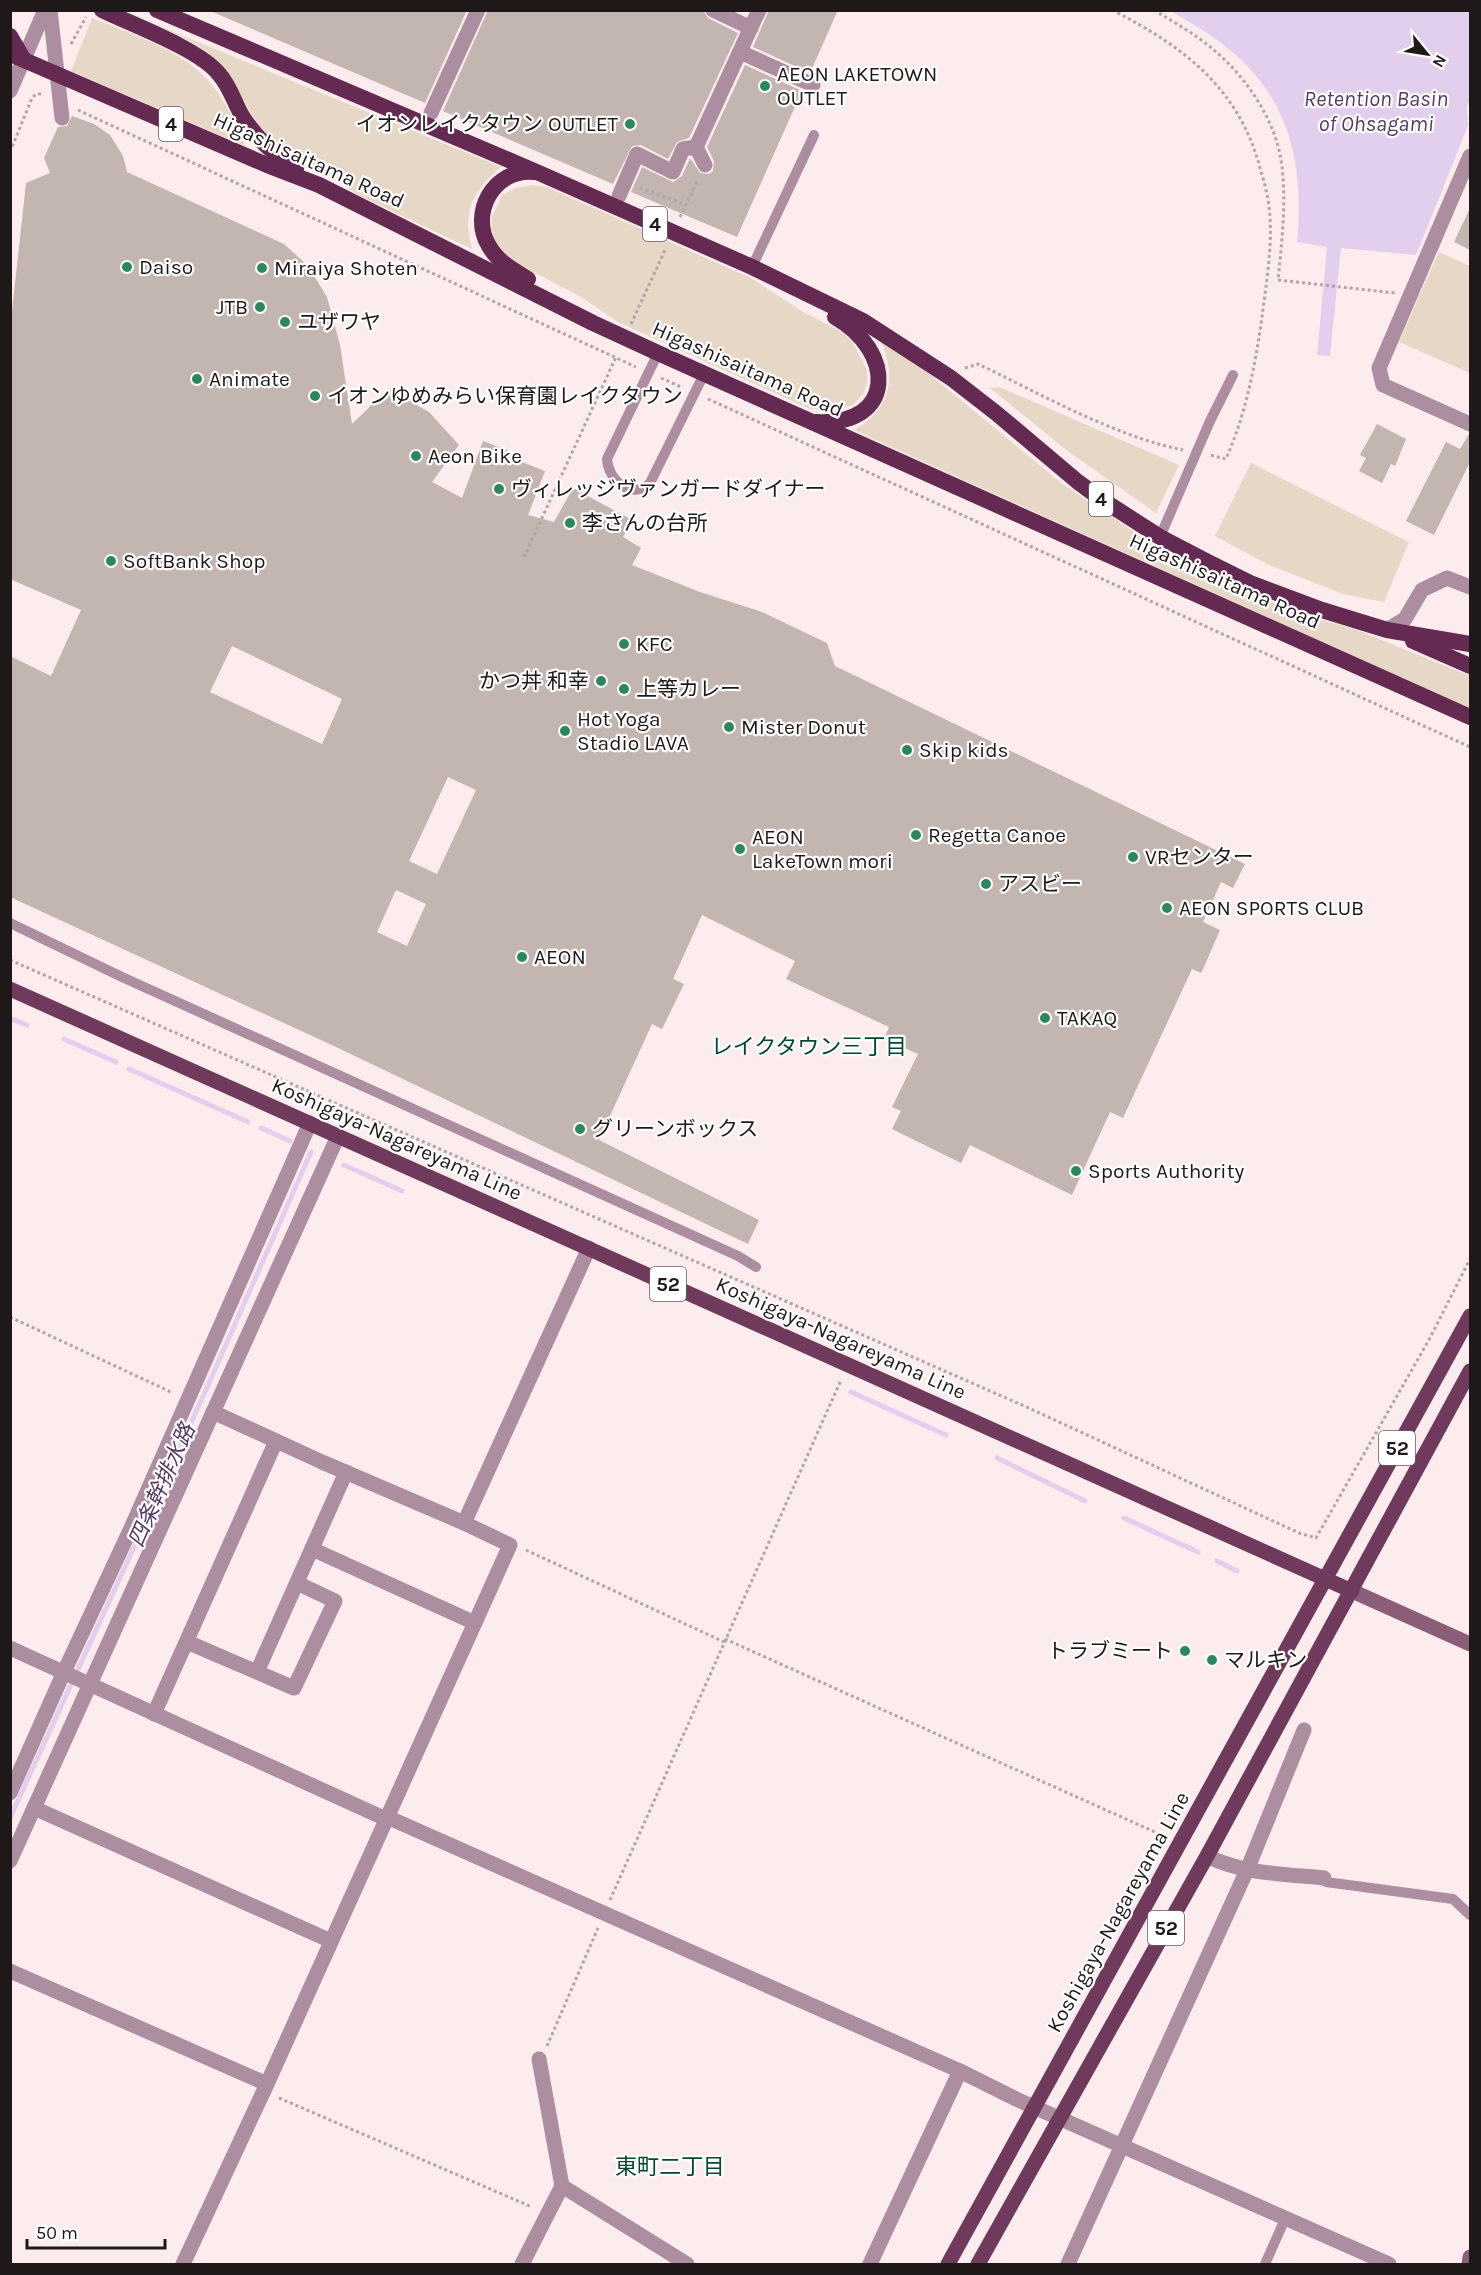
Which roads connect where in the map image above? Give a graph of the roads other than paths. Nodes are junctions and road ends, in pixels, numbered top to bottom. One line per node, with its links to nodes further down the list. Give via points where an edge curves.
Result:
1 (45, 10): 11 (street)
2 (50, 10): 15 (street)
3 (157, 10): 20 (highway, Higashisaitama Road / 4)
4 (478, 10): 14 (street)
5 (713, 10): 8 (street)
6 (759, 10): 8 (street)
7 (94, 14): 21 (highway, 4, via 189,51 206,62 219,73 265,147)
8 (751, 28): 10 (street)
9 (10, 36): 11 (highway)
10 (740, 52): 12 (street); 17 (street)
11 (17, 57): 13 (street); 21 (highway, Higashisaitama Road / 4)
12 (813, 85)
13 (10, 91)
14 (431, 113)
15 (62, 118)
16 (814, 135): 23 (lane)
17 (696, 147): 19 (street); 22 (street, via 683,149 673,172 637,154)
18 (1469, 162): 30 (street, via 1379,368 1383,385)
19 (705, 165)
20 (539, 173): 23 (highway, Higashisaitama Road / 4); 25 (highway, 4, via 518,172 494,188 482,213 485,237 497,258 566,298)
21 (319, 185): 25 (highway, Higashisaitama Road / 4)
22 (622, 189)
23 (752, 267): 24 (highway, Higashisaitama Road / 4)
24 (772, 276): 29 (highway, 4, via 849,325 861,335 875,358 876,392 865,410 842,421); 31 (highway, Higashisaitama Road / 4, via 863,321 951,378 1078,482)
25 (593, 323): 26 (highway, Higashisaitama Road / 4)
26 (658, 353): 27 (highway, Higashisaitama Road / 4); 27 (lane, via 607,459 607,469 618,484 639,490 650,483)
27 (704, 374): 29 (highway, Higashisaitama Road / 4)
28 (1233, 375): 31 (lane)
29 (810, 422): 36 (highway, Higashisaitama Road / 4)
30 (1470, 422)
31 (1160, 537): 33 (highway, Higashisaitama Road / 4, via 1250,583)
32 (1470, 587): 33 (street, via 1447,578 1422,590 1405,619)
33 (1387, 630): 34 (highway, Higashisaitama Road / 4); 35 (highway, 4)
34 (1470, 644)
35 (1470, 666)
36 (1470, 717)
37 (10, 923): 42 (lane)
38 (10, 989): 39 (main road, Koshigaya-Nagareyama Line / 52)
39 (310, 1123): 40 (main road, Koshigaya-Nagareyama Line / 52); 58 (street, via 132,1526)
40 (338, 1136): 41 (main road, Koshigaya-Nagareyama Line / 52); 45 (street)
41 (589, 1248): 48 (street); 50 (main road, Koshigaya-Nagareyama Line / 52)
42 (756, 1267)
43 (1470, 1316): 50 (main road, Koshigaya-Nagareyama Line / 52)
44 (1470, 1371): 52 (main road, 52)
45 (213, 1412): 46 (street); 58 (street)
46 (276, 1441): 47 (street); 54 (street)
47 (346, 1472): 48 (street); 49 (street)
48 (464, 1523): 53 (street, via 510,1545)
49 (312, 1549): 51 (street); 53 (street)
50 (1325, 1579): 52 (main road, Koshigaya-Nagareyama Line / 52); 74 (main road, Koshigaya-Nagareyama Line / 52)
51 (297, 1583): 57 (street); 57 (street, via 335,1601 294,1688)
52 (1352, 1591): 55 (main road); 64 (main road, 52)
53 (475, 1623): 63 (street)
54 (187, 1641): 57 (street); 59 (street)
55 (1470, 1644)
56 (10, 1648): 58 (street)
57 (257, 1672)
58 (76, 1678): 59 (street); 61 (street); 62 (street)
59 (154, 1714): 63 (street)
60 (1304, 1730): 66 (street)
61 (10, 1793)
62 (34, 1808): 65 (street); 69 (street)
63 (387, 1818): 69 (street); 72 (street)
64 (1207, 1856): 66 (street); 75 (main road, 52)
65 (10, 1861)
66 (1247, 1870): 67 (street); 76 (street)
67 (1324, 1878): 68 (lane, via 1326,1882 1453,1899)
68 (1470, 1915)
69 (331, 1941): 73 (street)
70 (10, 1971): 73 (street)
71 (539, 2059): 77 (street)
72 (960, 2071): 74 (street); 83 (street)
73 (265, 2087): 80 (street)
74 (1034, 2107): 75 (street); 84 (main road, Koshigaya-Nagareyama Line / 52)
75 (1059, 2118): 76 (street); 85 (main road, 52)
76 (1122, 2146): 78 (street); 86 (street)
77 (562, 2186): 81 (street); 82 (street)
78 (1286, 2219): 87 (lane); 88 (street)
79 (1470, 2257): 89 (main road)
80 (183, 2265)
81 (522, 2265)
82 (687, 2265)
83 (870, 2265)
84 (948, 2265)
85 (978, 2265)
86 (1068, 2265)
87 (1265, 2265)
88 (1389, 2265)
89 (1469, 2265)

